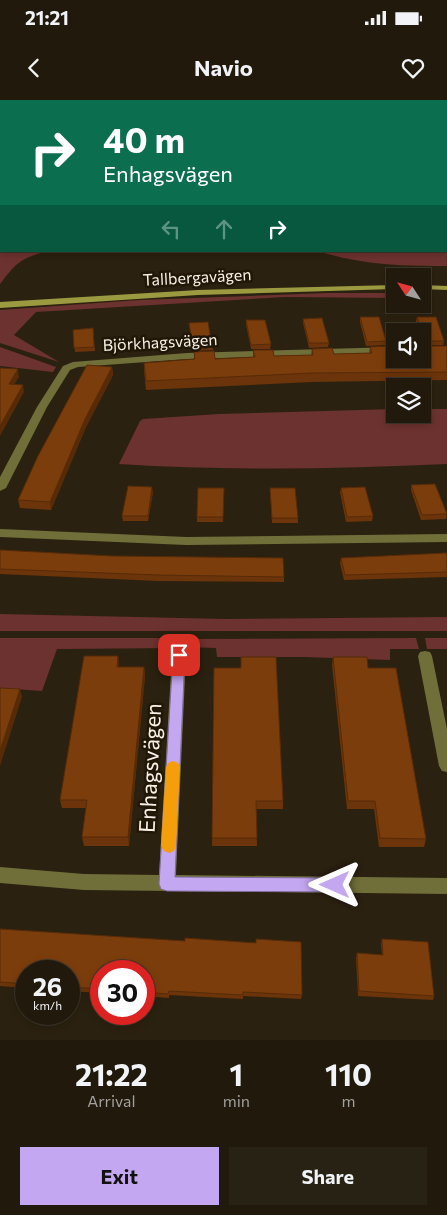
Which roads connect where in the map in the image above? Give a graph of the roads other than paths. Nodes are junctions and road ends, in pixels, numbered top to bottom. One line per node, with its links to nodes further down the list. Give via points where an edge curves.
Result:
1 (386, 287): 4 (street, Tallbergavägen, via 253,289)
2 (431, 287): 3 (street)
3 (447, 288)
4 (0, 304)
5 (386, 350): 8 (street, Björkhagsvägen, via 187,356 76,364 66,368 42,406)
6 (431, 350): 7 (street)
7 (447, 350)
8 (0, 488)
9 (0, 533): 10 (street, via 195,541)
10 (447, 538)
11 (179, 655): 15 (street, Enhagsvägen)
12 (424, 656): 13 (street)
13 (447, 766)
14 (0, 875): 15 (street)
15 (167, 884): 16 (street)
16 (447, 886)

